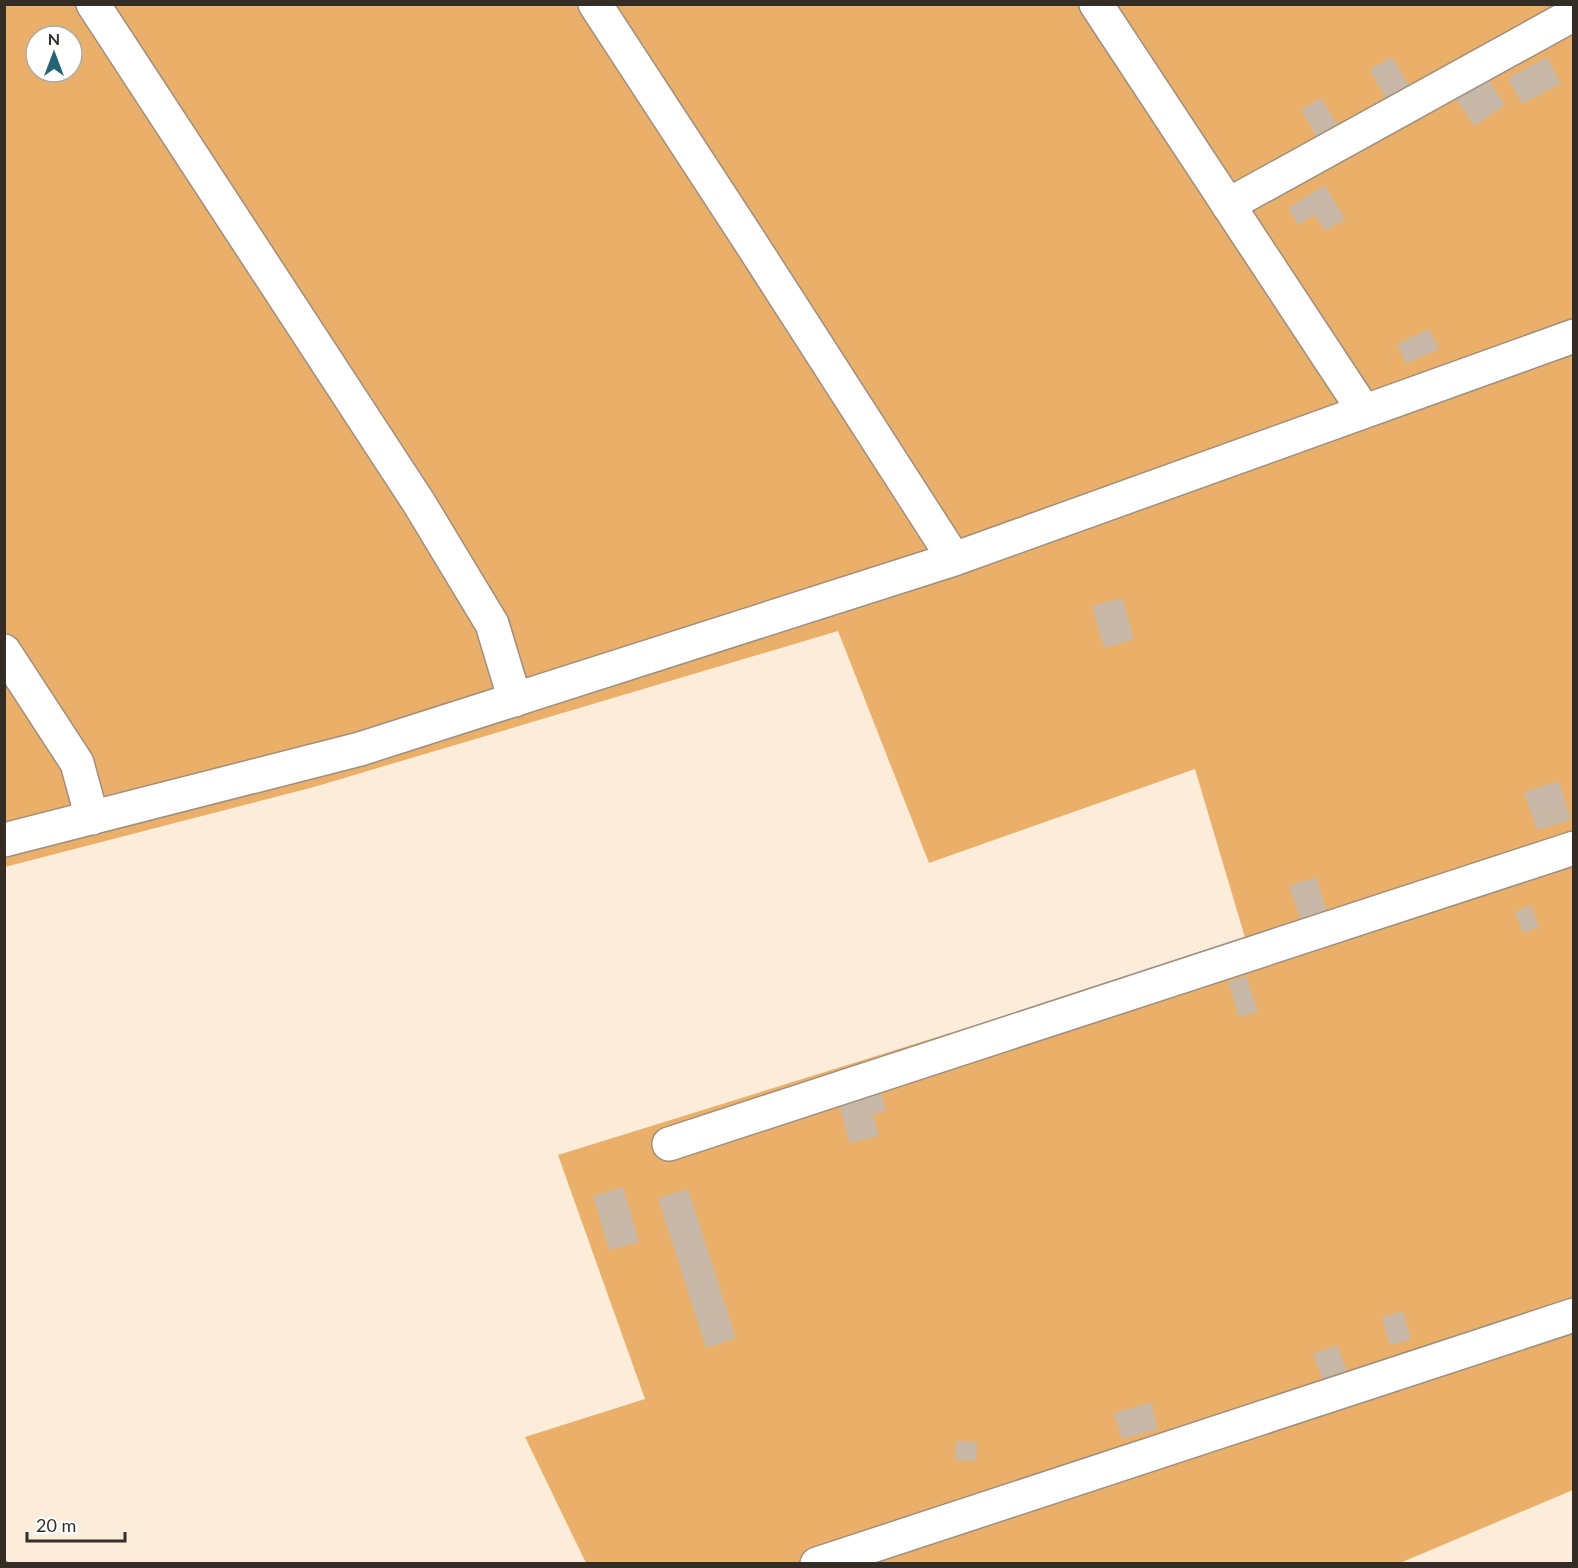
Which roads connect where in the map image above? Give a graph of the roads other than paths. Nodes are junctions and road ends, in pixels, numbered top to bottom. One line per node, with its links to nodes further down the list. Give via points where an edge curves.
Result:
1 (93, 4): 10 (street, via 419,503 492,624)
2 (595, 4): 8 (street)
3 (1096, 4): 5 (street)
4 (1574, 14): 5 (street)
5 (1228, 205): 7 (street)
6 (1574, 336): 7 (street)
7 (1364, 411): 8 (street)
8 (954, 559): 10 (street)
9 (4, 651): 11 (street, via 77,763)
10 (515, 699): 11 (street, via 360,749)
11 (92, 818): 12 (street)
12 (4, 840)
13 (1574, 848): 14 (street)
14 (669, 1144)
15 (1574, 1315): 16 (street)
16 (818, 1563)

